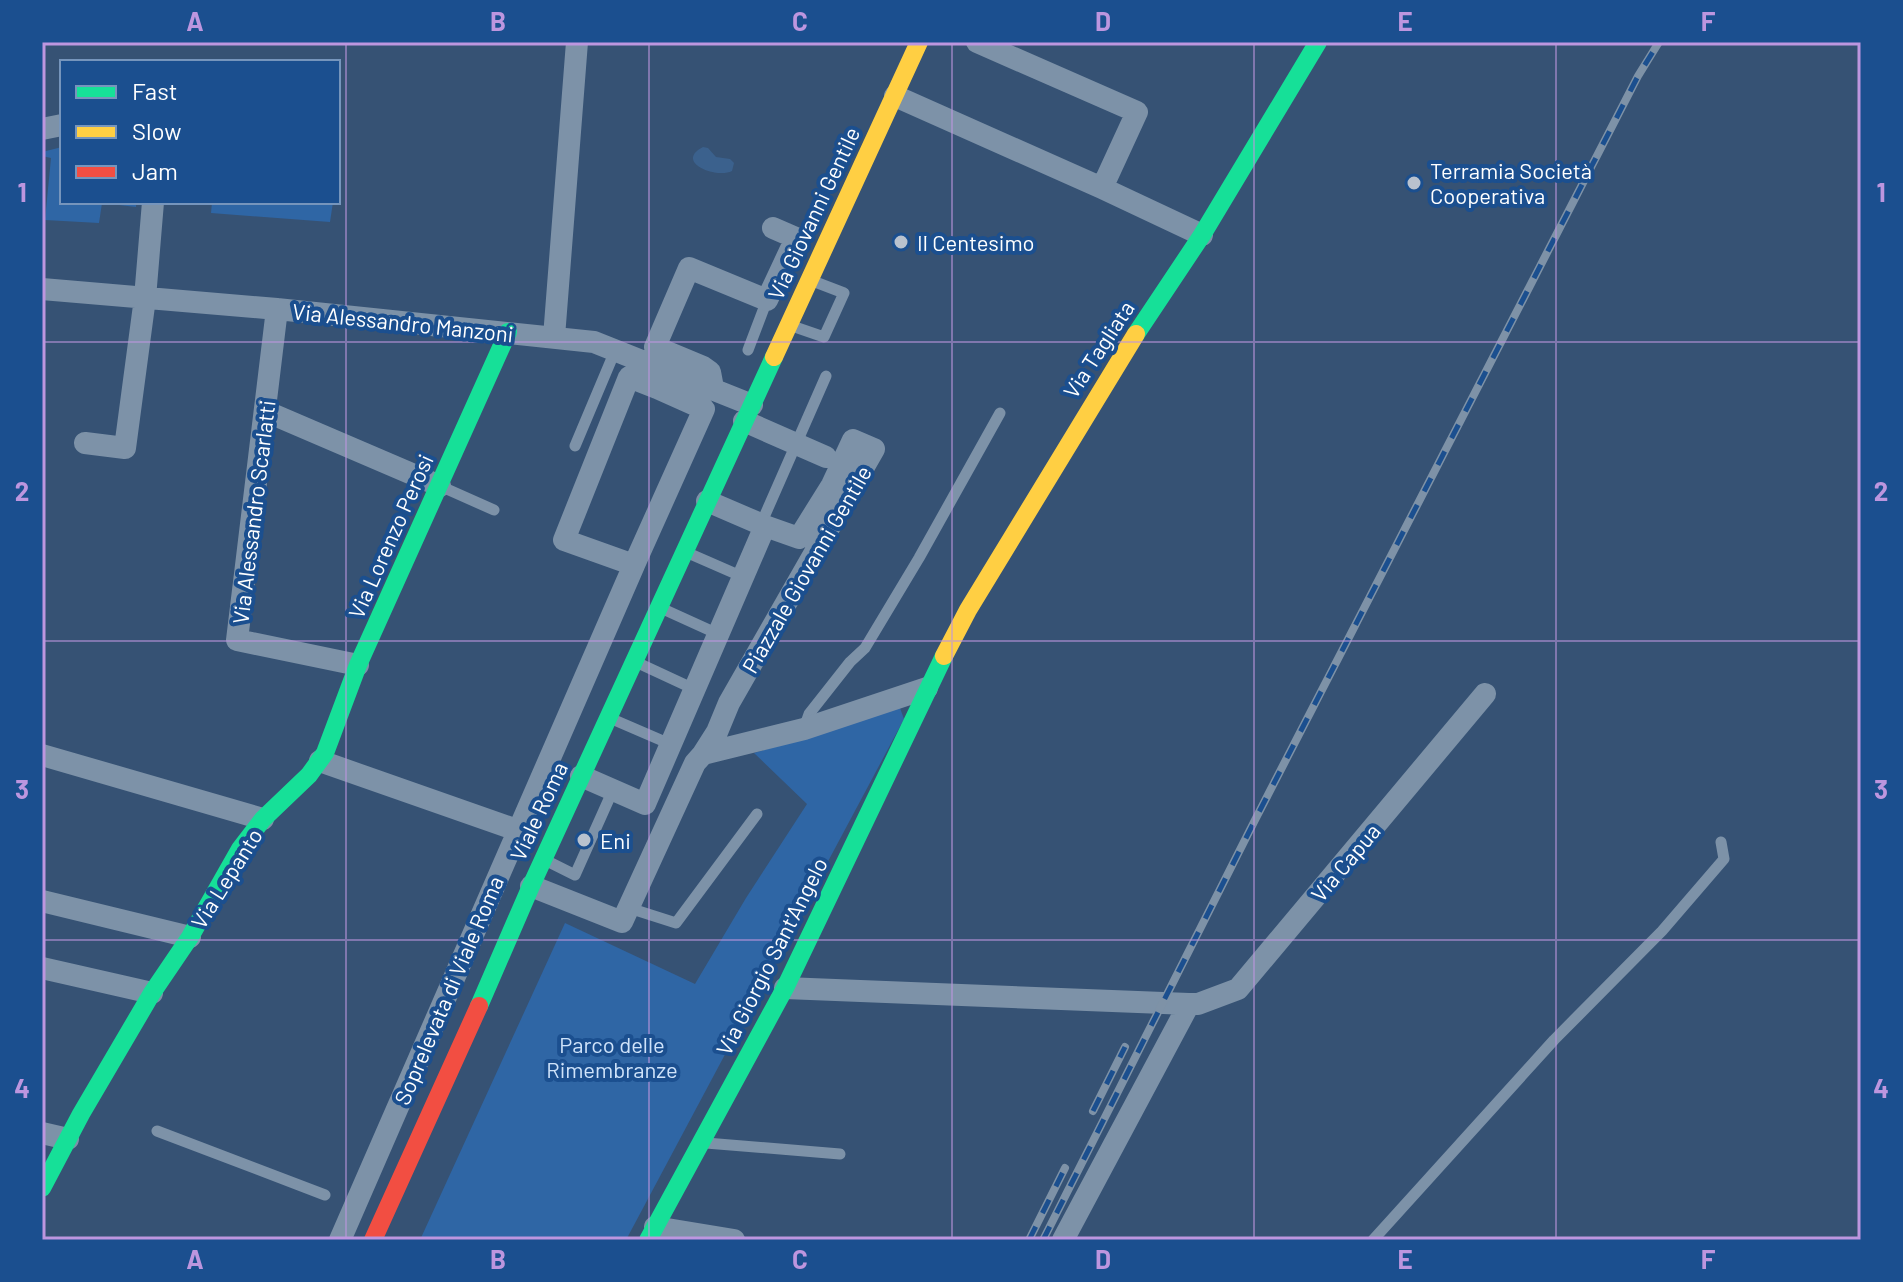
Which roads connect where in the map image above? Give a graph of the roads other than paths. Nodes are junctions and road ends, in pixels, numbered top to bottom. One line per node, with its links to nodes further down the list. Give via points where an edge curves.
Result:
1 (577, 42): 17 (street)
2 (919, 42): 5 (street, Via Giovanni Gentile)
3 (977, 42): 6 (street, via 1137,112)
4 (1318, 42): 9 (street, Via Tagliata)
5 (895, 96): 6 (street); 10 (street, Via Giovanni Gentile)
6 (1102, 188): 9 (street)
7 (153, 204): 12 (street)
8 (773, 228): 13 (street, via 796,238)
9 (1202, 235): 41 (street, Via Tagliata, via 1110,373)
10 (809, 279): 15 (street, Via Giovanni Gentile); 15 (lane, via 844,293 824,337)
11 (42, 289): 12 (street, Via Alessandro Manzoni)
12 (145, 298): 14 (street, Via Alessandro Manzoni); 26 (street, via 125,448)
13 (767, 300): 18 (lane); 22 (street, via 689,268 655,347 703,367 710,372)
14 (277, 309): 16 (street, Via Alessandro Manzoni); 23 (street, Via Alessandro Scarlatti)
15 (788, 325): 24 (street, Via Giovanni Gentile)
16 (508, 332): 17 (street, Via Alessandro Manzoni); 30 (street, Via Lorenzo Perosi)
17 (554, 337): 19 (street, Via Alessandro Manzoni, via 594,342)
18 (748, 350)
19 (615, 351): 21 (street, Via Alessandro Manzoni); 28 (lane)
20 (826, 376): 27 (lane, Piazzale Giovanni Gentile)
21 (662, 379): 22 (street, Via Alessandro Manzoni); 35 (street, Soprelevata di Viale Roma, via 704,409); 35 (street, via 629,377 564,540)
22 (713, 388): 24 (street, Via Alessandro Manzoni)
23 (265, 411): 30 (street); 40 (street, Via Alessandro Scarlatti, via 237,640)
24 (748, 413): 27 (street, Via Alessandro Manzoni); 31 (street, Viale Roma)
25 (1000, 413): 45 (lane, via 865,648 809,714)
26 (85, 443)
27 (796, 443): 29 (street, Via Alessandro Manzoni); 33 (lane, Piazzale Giovanni Gentile)
28 (575, 446)
29 (826, 457)
30 (440, 486): 32 (lane); 40 (street, Via Lorenzo Perosi)
31 (707, 501): 33 (street, Piazzale Giovanni Gentile); 34 (street, Viale Roma)
32 (494, 510)
33 (763, 525): 36 (street, Piazzale Giovanni Gentile); 47 (street, Piazzale Giovanni Gentile, via 799,538 853,440 874,449)
34 (684, 551): 36 (lane); 37 (street, Viale Roma)
35 (634, 565): 54 (street, Soprelevata di Viale Roma)
36 (743, 577): 38 (street, Piazzale Giovanni Gentile)
37 (658, 607): 38 (lane); 39 (street, Viale Roma)
38 (718, 634): 42 (street, Piazzale Giovanni Gentile)
39 (634, 661): 42 (lane); 44 (street, Viale Roma)
40 (358, 665): 49 (street, Via Lorenzo Perosi)
41 (927, 688): 45 (street); 64 (street, Via Giorgio Sant'Angelo)
42 (694, 689): 46 (street, Piazzale Giovanni Gentile)
43 (1485, 694): 66 (street, Via Capua, via 1238,989)
44 (608, 717): 46 (lane); 50 (street, Viale Roma)
45 (804, 729): 47 (street)
46 (670, 744): 51 (street, Piazzale Giovanni Gentile, via 645,804)
47 (703, 754): 61 (street)
48 (42, 755): 53 (street)
49 (320, 761): 53 (street, Via Lepanto); 54 (street)
50 (581, 776): 51 (street, Piazzale Giovanni Gentile); 56 (street, Viale Roma)
51 (613, 790): 57 (lane)
52 (757, 814): 61 (lane, via 676,923)
53 (263, 819): 62 (street, Via Lepanto)
54 (517, 830): 74 (street, Soprelevata di Viale Roma)
55 (1721, 842): 81 (lane, via 1724,859 1662,931 1554,1040)
56 (543, 859): 57 (lane); 58 (street, Viale Roma)
57 (575, 875): 59 (lane)
58 (531, 886): 59 (street); 75 (street, Viale Roma)
59 (564, 899): 61 (street, via 622,922)
60 (42, 901): 62 (street)
61 (629, 908)
62 (190, 937): 65 (street, Via Lepanto)
63 (42, 968): 65 (street)
64 (785, 988): 66 (street, Via Capua); 70 (street, Via Giorgio Sant'Angelo)
65 (152, 993): 69 (street, Via Lepanto)
66 (1189, 1004): 80 (street)
67 (157, 1131): 73 (lane)
68 (42, 1133): 69 (street)
69 (68, 1139): 72 (street, Via Lepanto)
70 (701, 1143): 71 (lane); 76 (street, Via Giorgio Sant'Angelo)
71 (840, 1154)
72 (42, 1188)
73 (325, 1195)
74 (349, 1205): 75 (lane); 77 (street, Soprelevata di Viale Roma)
75 (383, 1219): 78 (street, Viale Roma)
76 (652, 1233): 79 (street)
77 (340, 1240)
78 (373, 1240)
79 (734, 1240)
80 (1063, 1240)
81 (1373, 1240)

